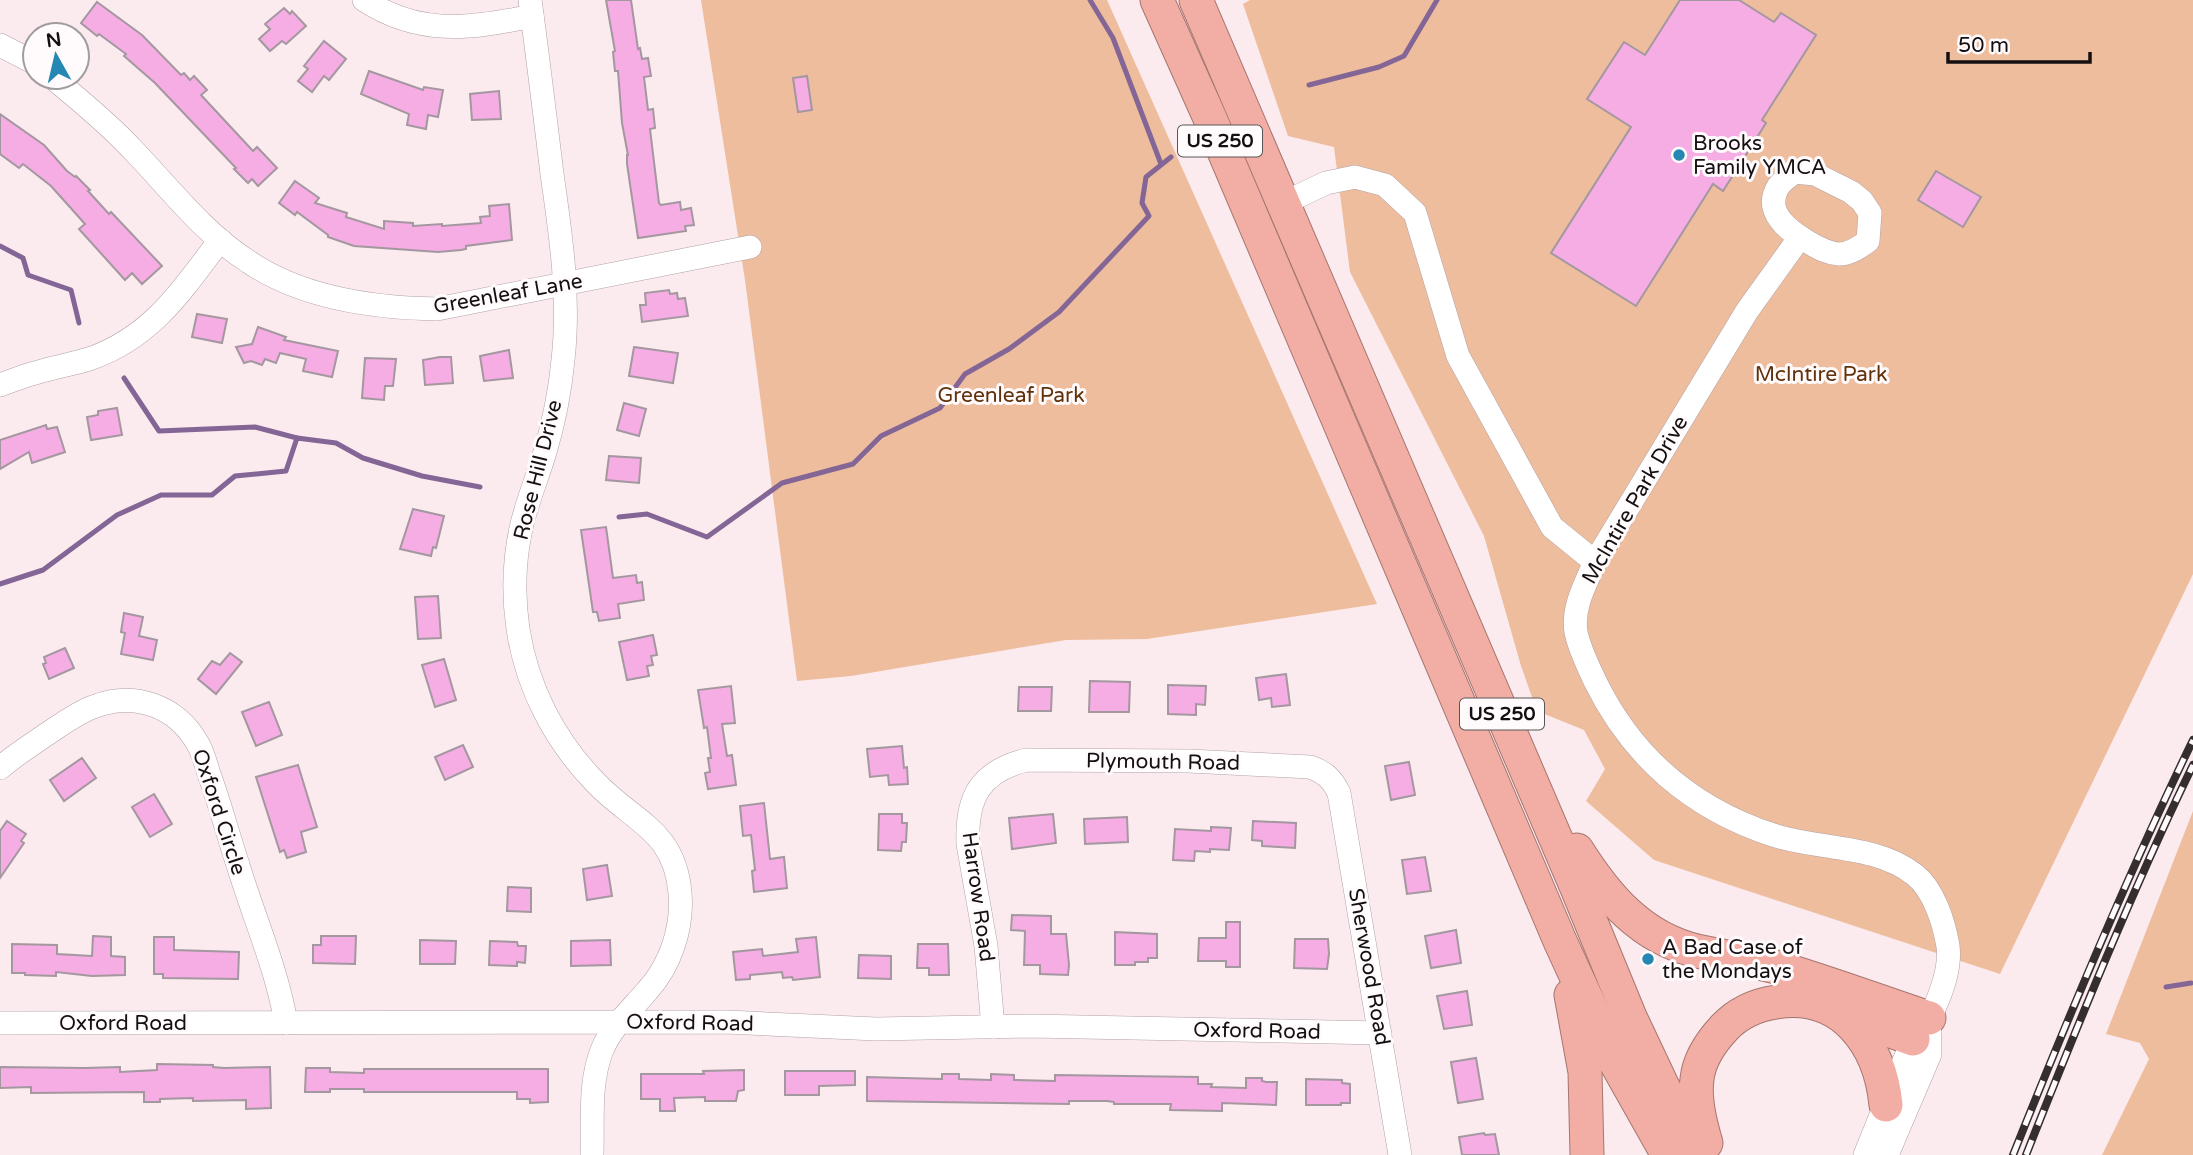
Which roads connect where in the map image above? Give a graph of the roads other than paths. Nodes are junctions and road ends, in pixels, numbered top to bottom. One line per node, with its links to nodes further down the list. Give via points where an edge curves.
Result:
1 (364, 0): 4 (street, via 425,26 505,21)
2 (1157, 0): 19 (highway, US 250)
3 (1196, 0): 8 (highway, US 250)
4 (531, 8): 12 (street, Rose Hill Drive)
5 (0, 45): 6 (street)
6 (21, 56)
7 (69, 91): 10 (street, Greenleaf Lane, via 106,122)
8 (1284, 203): 14 (street, via 1325,183 1355,177 1385,185 1415,213 1458,356 1552,527); 15 (highway, US 250)
9 (1800, 237): 14 (street, McIntire Park Drive, via 1747,311)
10 (220, 240): 12 (street, Greenleaf Lane, via 279,278 356,303 437,309); 13 (street, via 173,302 143,330 92,358)
11 (750, 247): 12 (street, Greenleaf Lane)
12 (565, 284): 21 (street, Rose Hill Drive, via 556,407 521,526 516,562 523,655 549,721 572,757 657,834 677,870 680,894 674,944 664,967)
13 (0, 386)
14 (1595, 562): 25 (street, McIntire Park Drive, via 1578,603 1576,631 1604,699 1648,759 1706,807 1730,819 1775,836 1889,861 1916,876 1935,903 1948,947 1947,967)
15 (1500, 710): 25 (highway, via 1593,877 1640,925 1694,951 1815,979); 32 (highway, US 250, via 1630,1017)
16 (0, 768): 23 (street, Oxford Circle, via 71,718 107,702 146,702 175,716 200,747 281,995)
17 (992, 774): 18 (street, Plymouth Road, via 1026,760 1189,761 1310,767); 24 (street, Harrow Road, via 979,786 967,827 986,946)
18 (1333, 781): 26 (street, Sherwood Road, via 1339,793)
19 (1560, 941): 30 (highway, via 1586,1072); 31 (highway, US 250, via 1616,1063)
20 (1826, 1007): 25 (highway); 27 (highway, via 1860,1032 1880,1074); 33 (highway, via 1807,1000 1767,1003 1731,1020 1716,1036 1697,1078 1696,1098)
21 (617, 1022): 23 (street, Oxford Road); 24 (street, Oxford Road, via 876,1029); 28 (street, Rose Hill Drive, via 596,1069)
22 (0, 1023): 23 (street, Oxford Road)
23 (286, 1023)
24 (993, 1027): 26 (street, Oxford Road)
25 (1921, 1028): 27 (street, McIntire Park Drive); 35 (street, via 1930,1055)
26 (1380, 1033): 29 (street, Sherwood Road)
27 (1886, 1105): 34 (street, McIntire Park Drive)
28 (593, 1155)
29 (1400, 1155)
30 (1587, 1155)
31 (1668, 1155)
32 (1701, 1155)
33 (1710, 1155)
34 (1865, 1155)
35 (1886, 1155)

